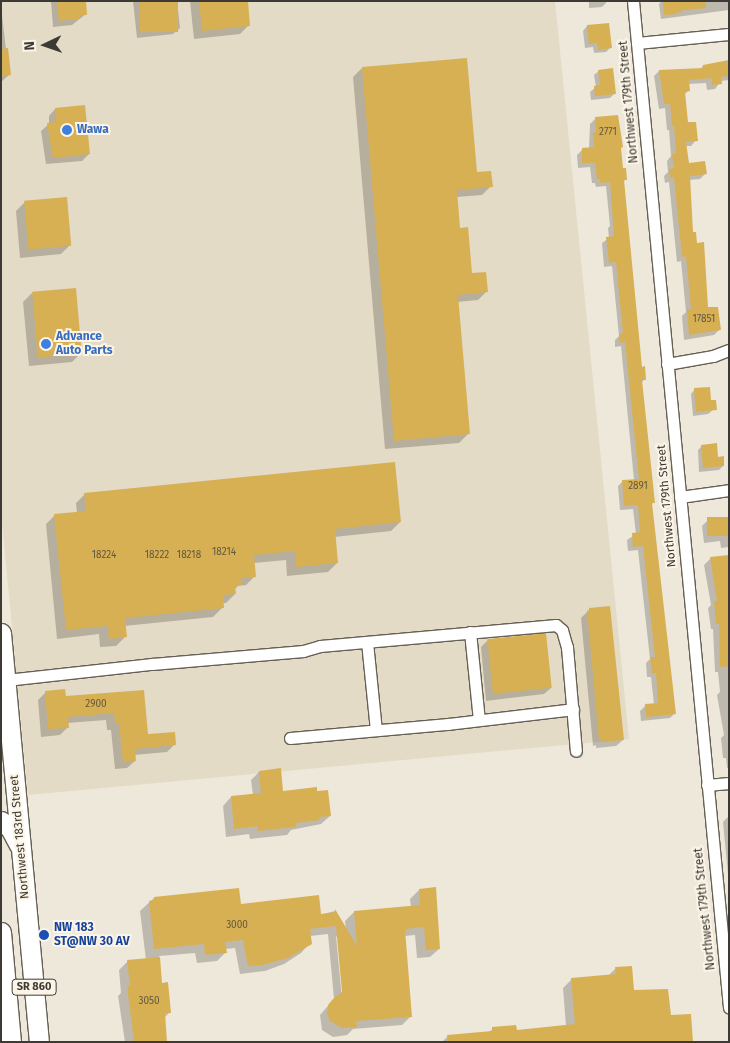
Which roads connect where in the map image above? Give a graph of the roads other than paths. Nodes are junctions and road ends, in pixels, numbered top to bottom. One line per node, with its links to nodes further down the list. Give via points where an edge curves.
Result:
1 (633, 1): 3 (street, Northwest 179th Street)
2 (729, 34): 3 (street)
3 (637, 43): 5 (street, Northwest 179th Street)
4 (729, 350): 5 (street)
5 (667, 364): 7 (street, Northwest 179th Street)
6 (729, 490): 7 (street)
7 (680, 497): 18 (street, Northwest 179th Street)
8 (470, 632): 10 (street); 12 (street, via 556,624 562,630 567,647); 13 (street)
9 (1, 633): 11 (main road, Northwest 183rd Street / SR 860)
10 (367, 642): 11 (street); 14 (street)
11 (6, 680): 20 (main road, Northwest 183rd Street / SR 860)
12 (572, 709): 13 (street); 16 (street)
13 (479, 720): 14 (street)
14 (376, 730): 15 (street)
15 (290, 738)
16 (576, 750)
17 (729, 783): 18 (street)
18 (707, 785): 22 (street, Northwest 179th Street)
19 (1, 821): 20 (main road, via 10,828)
20 (22, 851): 24 (main road, Northwest 183rd Street / SR 860)
21 (1, 932): 23 (main road, SR 860)
22 (729, 1007)
23 (11, 1042)
24 (39, 1042)

